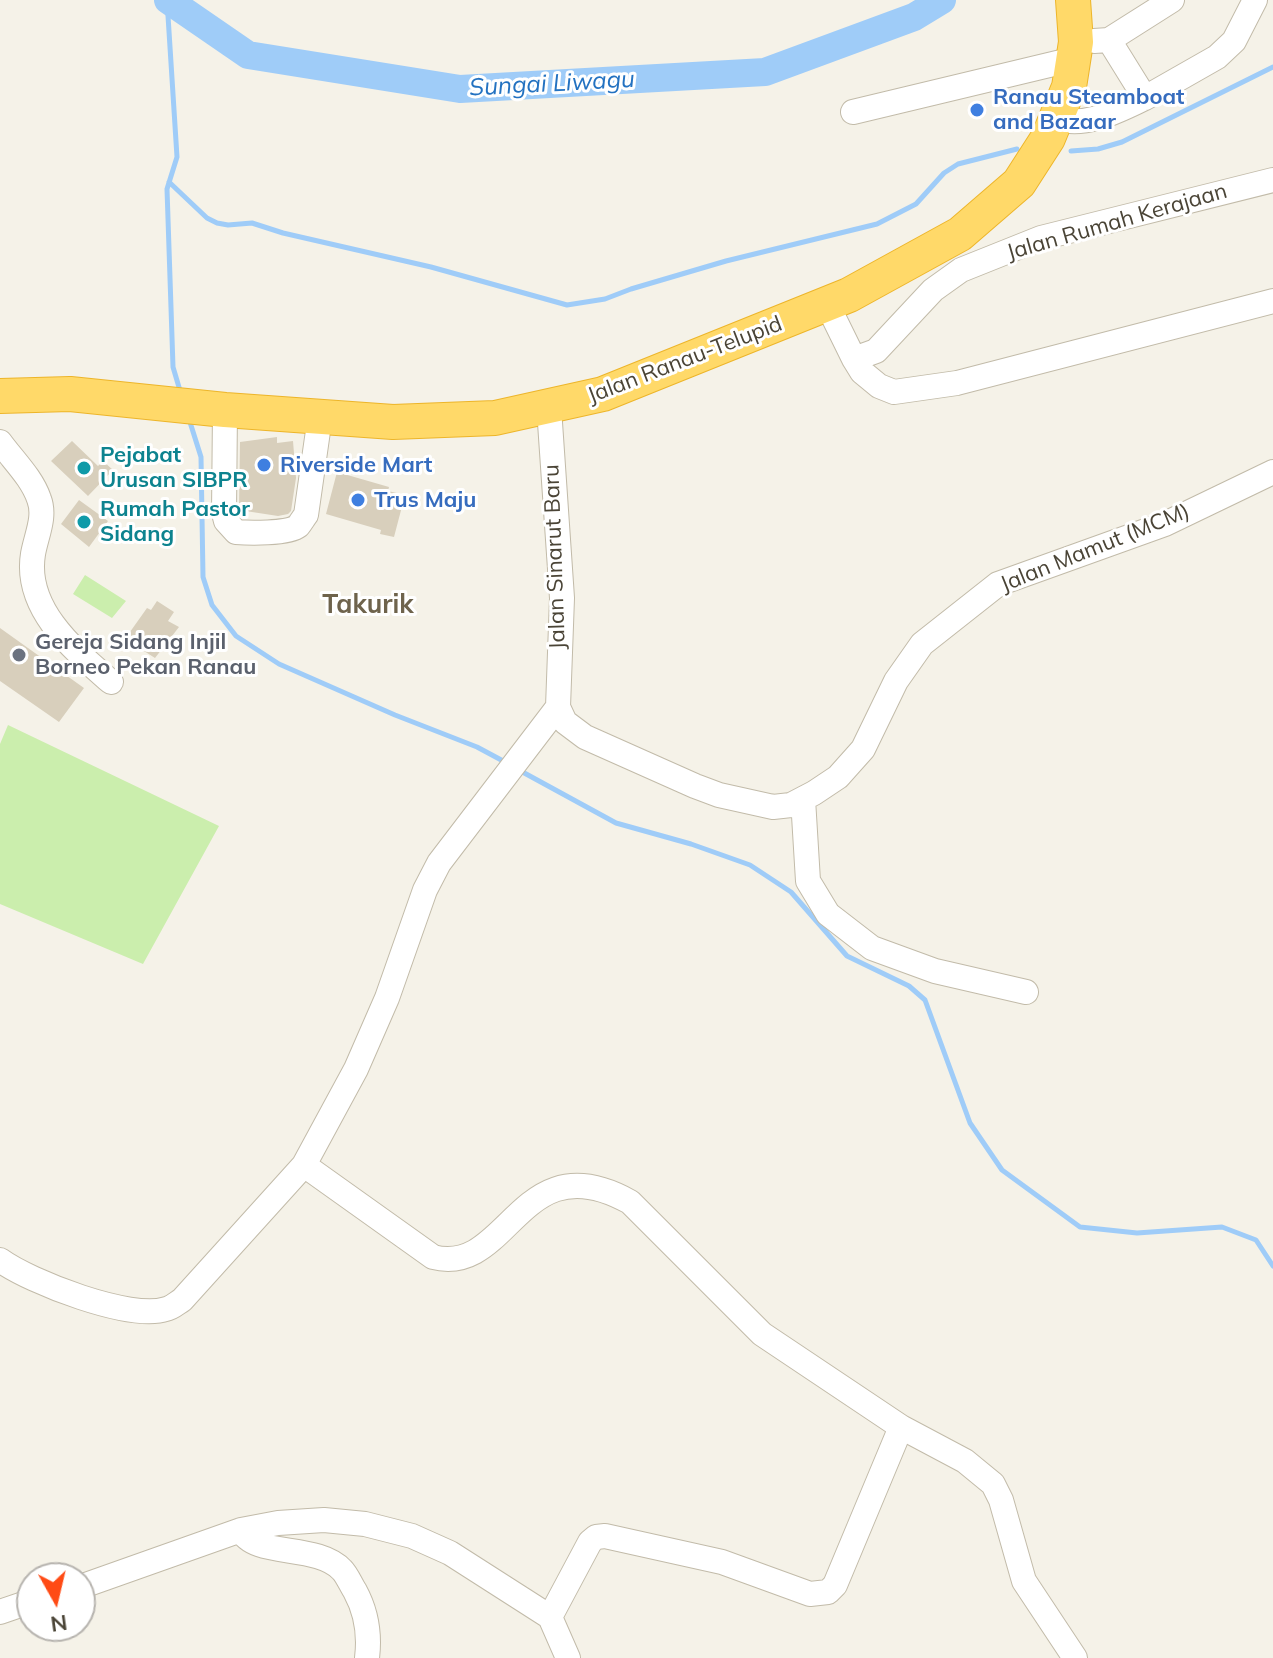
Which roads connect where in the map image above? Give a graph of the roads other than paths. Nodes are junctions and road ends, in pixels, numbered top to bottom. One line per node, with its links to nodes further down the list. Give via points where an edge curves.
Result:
1 (1073, 0): 5 (highway, Jalan Ranau-Telupid)
2 (1172, 0): 4 (street)
3 (1255, 0): 6 (street, via 1234,41 1217,57)
4 (1109, 40): 5 (street); 6 (street)
5 (1075, 50): 7 (street); 8 (highway, Jalan Ranau-Telupid, via 1069,87)
6 (1145, 98): 8 (street, via 1103,118)
7 (853, 112)
8 (1056, 119): 11 (highway, Jalan Ranau-Telupid, via 1019,183 960,234)
9 (1273, 180): 12 (street, Jalan Rumah Kerajaan, via 1041,238 961,270 933,290 876,351)
10 (1273, 301): 12 (street, via 912,390 894,392 879,386)
11 (827, 304): 12 (street); 16 (highway, Jalan Ranau-Telupid, via 603,394)
12 (854, 359)
13 (0, 371): 14 (highway, Jalan Ranau-Telupid)
14 (70, 394): 15 (highway, Jalan Ranau-Telupid); 17 (highway, Jalan Ranau-Telupid)
15 (0, 396)
16 (549, 408): 18 (highway, Jalan Ranau-Telupid, via 446,421); 22 (street, Jalan Sinarut Baru, via 562,598)
17 (218, 409): 18 (highway, Jalan Ranau-Telupid); 18 (street, via 224,513 236,532 248,533 292,529 306,515)
18 (320, 417)
19 (0, 442): 21 (street, via 39,499 41,526 32,569 47,616)
20 (1273, 472): 23 (street, Jalan Mamut (MCM), via 1165,524 998,584 922,644 896,681 863,749 838,777)
21 (111, 682)
22 (558, 707): 23 (street, Jalan Mamut (MCM), via 565,722 585,737 719,795 773,807); 25 (street, via 439,863 356,1069)
23 (803, 799): 24 (street, via 808,881 828,914 872,948 935,971)
24 (1026, 992)
25 (304, 1165): 26 (street, via 182,1300 167,1309 149,1312 62,1292); 27 (street, via 433,1257 448,1261 476,1253 534,1199 550,1191 592,1187 612,1192 630,1202 762,1334)
26 (0, 1260)
27 (901, 1427): 30 (street, via 828,1592 810,1594 722,1562 605,1536 590,1542); 33 (street, via 965,1461 993,1484 1024,1581)
28 (241, 1530): 29 (street); 30 (street, via 324,1520 412,1536 450,1553); 31 (street, via 249,1541 314,1553 343,1570 367,1622)
29 (96, 1581)
30 (550, 1617): 32 (street)
31 (367, 1658)
32 (568, 1658)
33 (1073, 1658)

